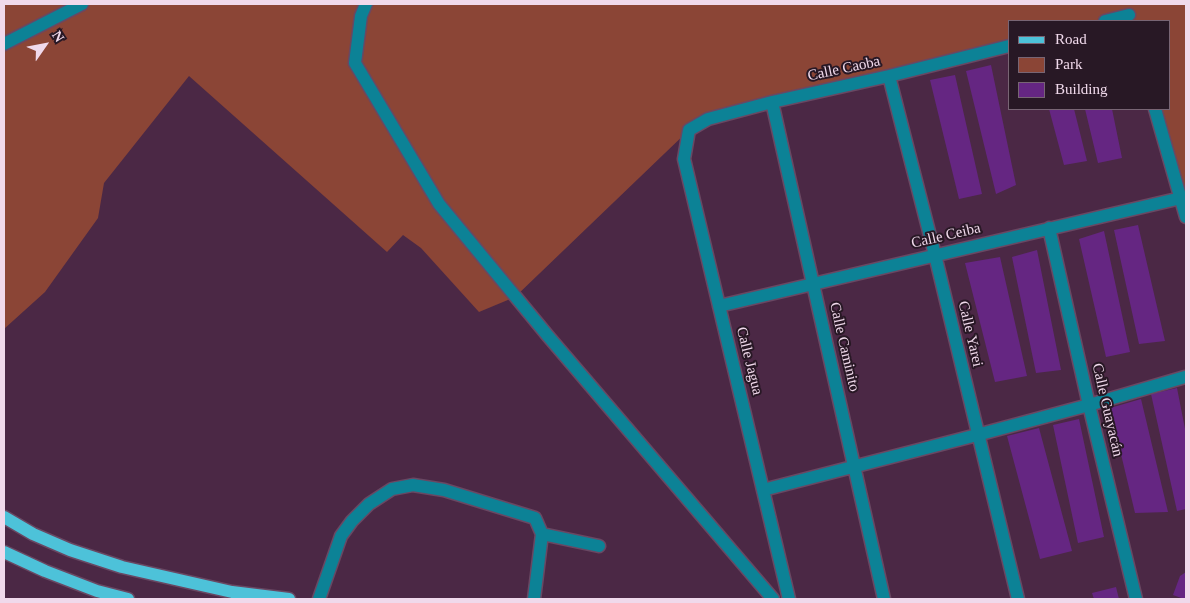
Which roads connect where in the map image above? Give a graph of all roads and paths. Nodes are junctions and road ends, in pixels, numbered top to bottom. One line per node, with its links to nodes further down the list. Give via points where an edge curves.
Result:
1 (82, 4): 5 (street)
2 (366, 4): 31 (street, via 361,16 355,63 439,204)
3 (1128, 13): 4 (street)
4 (1108, 20)
5 (4, 44)
6 (1008, 46): 7 (street, Calle Caoba)
7 (889, 76): 8 (street, Calle Caoba); 14 (street, Calle Yarei)
8 (772, 102): 10 (street, Calle Caoba, via 708,119); 15 (street, Calle Caminito)
9 (1155, 110): 11 (street)
10 (689, 130): 16 (street, Calle Jagua, via 684,159)
11 (1181, 198): 12 (street); 13 (street, Calle Ceiba)
12 (1186, 217)
13 (1049, 228): 14 (street, Calle Ceiba); 18 (street, Calle Guayacán)
14 (934, 255): 15 (street, Calle Ceiba); 19 (street, Calle Yarei)
15 (813, 284): 16 (street, Calle Ceiba); 20 (street, Calle Caminito)
16 (719, 306): 21 (street, Calle Jagua)
17 (1184, 377): 18 (street)
18 (1089, 405): 19 (street); 34 (street, Calle Guayacán)
19 (978, 435): 20 (street); 26 (street, Calle Yarei)
20 (854, 467): 21 (street); 33 (street, Calle Caminito)
21 (763, 490): 32 (street, Calle Jagua)
22 (4, 517): 28 (main road, via 70,550 122,567 232,592)
23 (542, 534): 24 (street); 29 (street, via 535,518 453,492 413,485 392,489 370,504 341,536); 30 (street)
24 (599, 546)
25 (4, 552): 27 (main road, via 97,591)
26 (1014, 598)
27 (128, 599)
28 (289, 599)
29 (319, 599)
30 (534, 599)
31 (774, 599)
32 (789, 599)
33 (884, 599)
34 (1136, 599)

